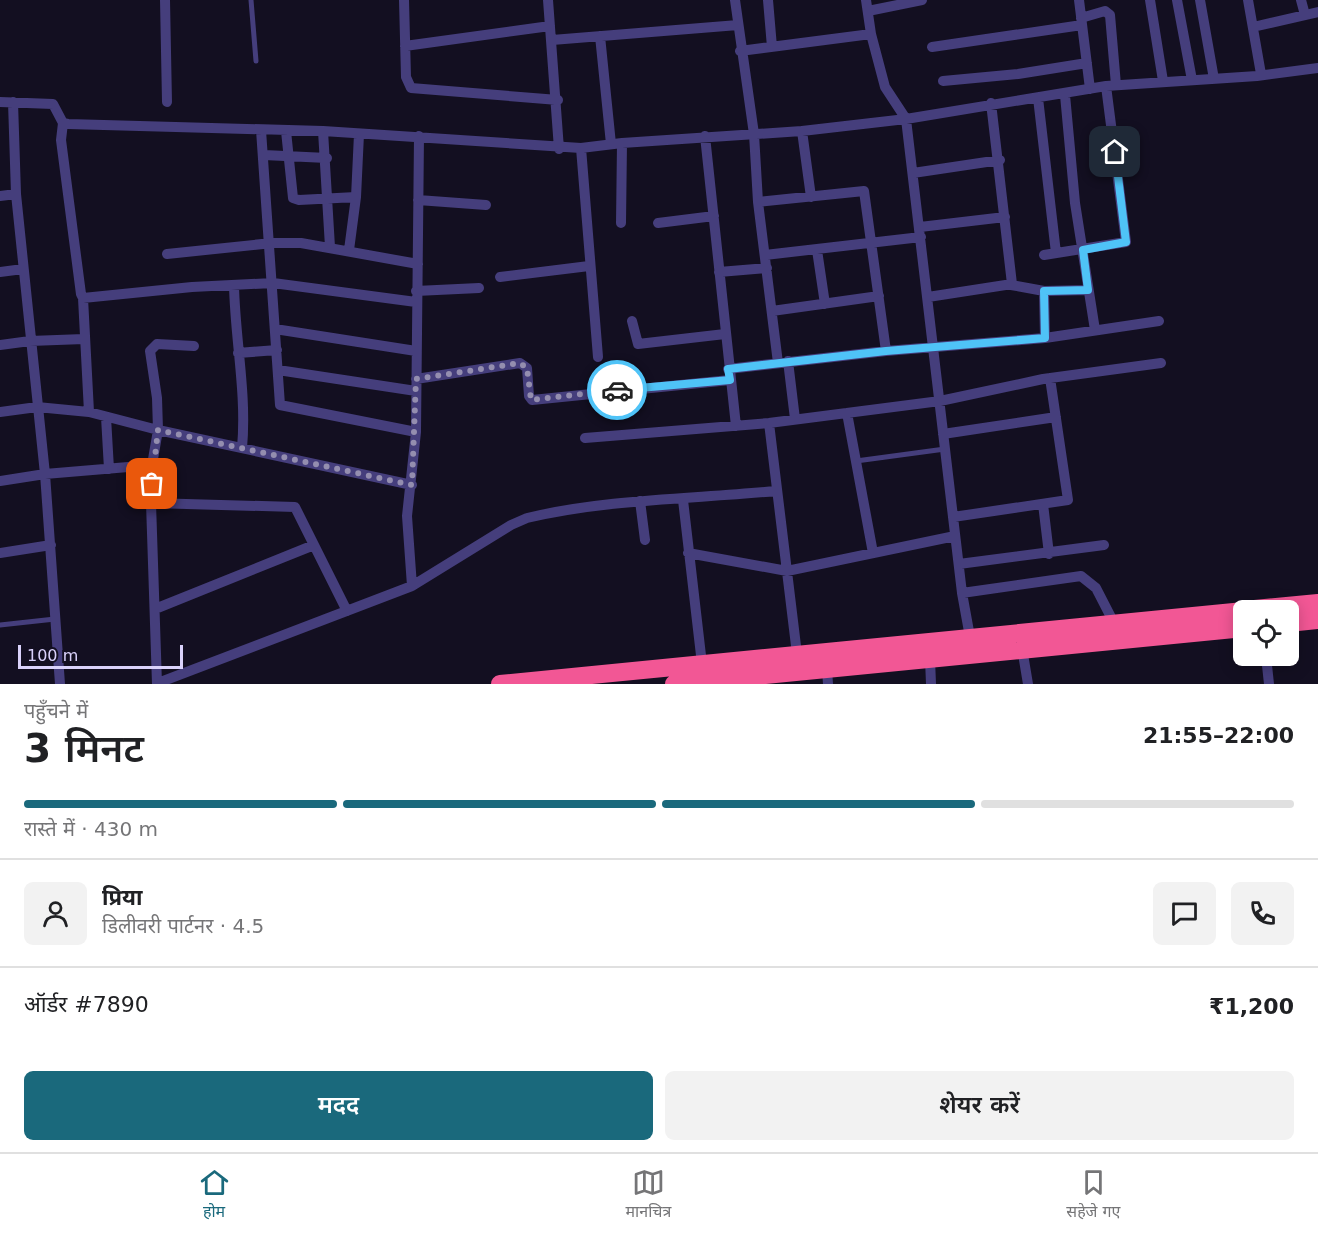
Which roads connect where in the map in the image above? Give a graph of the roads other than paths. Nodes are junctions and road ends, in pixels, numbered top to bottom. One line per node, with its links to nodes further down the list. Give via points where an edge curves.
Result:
1 (165, 0): 43 (street)
2 (251, 0): 28 (lane)
3 (404, 0): 24 (street)
4 (548, 0): 19 (street)
5 (735, 0): 18 (street)
6 (768, 0): 25 (street)
7 (922, 0): 14 (street)
8 (1079, 0): 17 (street)
9 (1150, 0): 35 (street)
10 (1177, 0): 33 (street)
11 (1200, 0): 32 (street)
12 (1248, 0): 20 (street)
13 (1301, 0): 16 (street)
14 (867, 5): 21 (street)
15 (1318, 12): 16 (street)
16 (1305, 15): 20 (street)
17 (1082, 21): 26 (street); 29 (street); 36 (street, via 1105,11 1110,15)
18 (738, 25): 22 (street); 27 (street)
19 (550, 26): 23 (street); 24 (street)
20 (1253, 27): 31 (street)
21 (871, 34): 25 (street); 45 (street, via 885,87)
22 (600, 36): 23 (street); 55 (street)
23 (552, 40): 40 (street)
24 (405, 46): 40 (street, via 407,84 418,91)
25 (772, 47): 27 (street)
26 (932, 47)
27 (741, 51): 52 (street)
28 (256, 61)
29 (1087, 63): 34 (street); 37 (street)
30 (1318, 68): 31 (street)
31 (1261, 74): 32 (street)
32 (1214, 79): 33 (street)
33 (1192, 80): 35 (street)
34 (943, 81)
35 (1163, 81): 36 (street)
36 (1111, 86): 37 (street); 81 (street, via 1126,242)
37 (1090, 89): 38 (street)
38 (1065, 95): 39 (street); 81 (street)
39 (1038, 98): 44 (street); 83 (street)
40 (558, 100): 57 (street)
41 (0, 102): 42 (street)
42 (13, 102): 46 (street, via 53,104); 63 (street)
43 (167, 102)
44 (991, 103): 45 (street); 61 (street)
45 (906, 119): 50 (street); 62 (street)
46 (63, 123): 47 (street); 102 (street, via 61,140)
47 (261, 130): 48 (street); 58 (street)
48 (286, 131): 49 (street); 59 (street)
49 (323, 131): 51 (street); 60 (street)
50 (802, 131): 52 (street); 66 (street)
51 (359, 134): 53 (street); 65 (street)
52 (754, 134): 54 (street); 69 (street)
53 (419, 136): 57 (street); 68 (street)
54 (705, 136): 55 (street); 71 (street)
55 (616, 144): 56 (street); 73 (street)
56 (581, 148): 57 (street); 87 (street)
57 (559, 149)
58 (264, 155): 59 (street); 76 (street)
59 (289, 156): 60 (street); 67 (street, via 293,198)
60 (327, 159): 67 (street)
61 (1000, 160): 62 (street); 72 (street)
62 (913, 172): 75 (street)
63 (16, 194): 64 (street); 88 (street)
64 (0, 196)
65 (356, 196): 67 (street); 79 (street)
66 (811, 196): 69 (street); 77 (street, via 863,190)
67 (327, 198): 78 (street)
68 (418, 200): 70 (street); 86 (street)
69 (759, 202): 84 (street)
70 (486, 205)
71 (714, 216): 74 (street); 91 (street)
72 (1005, 217): 75 (street); 95 (street)
73 (621, 223)
74 (658, 223)
75 (921, 232): 77 (street); 101 (street)
76 (268, 243): 78 (street); 82 (street); 93 (street)
77 (871, 245): 80 (street); 99 (street)
78 (330, 247): 79 (street)
79 (349, 250): 86 (street)
80 (817, 250): 84 (street); 103 (street)
81 (1083, 250): 83 (street); 97 (street)
82 (167, 254)
83 (1056, 254): 85 (street)
84 (765, 255): 89 (street)
85 (1044, 255)
86 (418, 264): 100 (street)
87 (589, 266): 92 (street); 120 (street)
88 (23, 268): 90 (street); 112 (street)
89 (766, 268): 91 (street); 104 (street)
90 (0, 272)
91 (719, 272): 109 (street)
92 (500, 277)
93 (273, 283): 94 (street); 100 (street); 107 (street)
94 (234, 285): 102 (street); 119 (street)
95 (1011, 285): 98 (street); 101 (street)
96 (478, 288): 100 (street)
97 (1088, 290): 98 (street); 108 (street)
98 (1044, 291): 110 (street)
99 (879, 296): 103 (street); 118 (street)
100 (416, 297): 117 (street)
101 (928, 297): 115 (street)
102 (83, 298): 111 (street)
103 (825, 304): 104 (street)
104 (772, 311): 121 (street)
105 (633, 321): 109 (street, via 638,344)
106 (1159, 321): 108 (street)
107 (275, 328): 116 (street); 117 (street)
108 (1095, 330): 110 (street)
109 (725, 334): 124 (street)
110 (1045, 338): 115 (street)
111 (84, 339): 112 (street); 131 (street)
112 (30, 341): 113 (street); 129 (street)
113 (0, 345)
114 (194, 346): 138 (street, via 157,344 151,348)
115 (935, 347): 118 (street); 128 (street)
116 (277, 350): 119 (street); 123 (street)
117 (416, 351): 126 (street)
118 (886, 351): 121 (street)
119 (238, 353): 142 (street)
120 (598, 357)
121 (783, 362): 124 (street); 135 (street)
122 (1161, 363): 125 (street)
123 (278, 370): 127 (street); 139 (street, via 281,407)
124 (729, 375): 126 (street, via 532,400 527,368 520,363); 137 (street)
125 (1050, 378): 128 (street); 134 (street)
126 (416, 379): 127 (street)
127 (416, 391): 139 (street)
128 (940, 401): 132 (street); 140 (street)
129 (37, 407): 130 (street); 131 (street); 147 (street)
130 (0, 412)
131 (89, 412): 133 (street)
132 (847, 413): 135 (street); 144 (street)
133 (106, 417): 138 (street); 146 (street)
134 (1056, 417): 140 (street); 154 (street, via 1069,496 1065,502)
135 (795, 419): 136 (street)
136 (768, 423): 137 (street); 150 (street)
137 (736, 426): 141 (street)
138 (158, 430): 142 (street); 145 (street)
139 (416, 432): 149 (street)
140 (944, 434): 143 (street)
141 (585, 438)
142 (242, 448): 149 (street)
143 (945, 449): 144 (lane); 155 (street)
144 (856, 461): 163 (street)
145 (152, 465): 146 (street); 153 (street)
146 (109, 469): 147 (street)
147 (45, 474): 148 (street); 158 (street)
148 (0, 481)
149 (412, 485): 167 (street, via 407,516)
150 (777, 491): 151 (street); 166 (street)
151 (683, 500): 152 (street); 162 (street)
152 (640, 501): 157 (street); 167 (street, via 527,518)
153 (151, 503): 159 (street, via 292,506); 171 (street)
154 (1042, 504): 155 (street); 164 (street)
155 (953, 517): 156 (street)
156 (955, 536): 163 (street); 165 (street)
157 (645, 540)
158 (51, 545): 161 (street); 174 (street)
159 (314, 545): 171 (street); 172 (street)
160 (1104, 545): 164 (street)
161 (0, 553)
162 (688, 553): 166 (street); 185 (street)
163 (873, 553): 166 (street)
164 (1049, 554): 165 (street)
165 (959, 564): 168 (street)
166 (787, 572): 182 (street)
167 (412, 586): 172 (street)
168 (962, 593): 177 (street, via 1081,576 1096,588); 180 (street)
169 (1318, 603): 170 (highway)
170 (1299, 605)
171 (155, 609): 188 (street)
172 (347, 611): 188 (street)
173 (1233, 611): 177 (highway)
174 (56, 619): 178 (lane); 187 (street)
175 (1318, 620): 176 (highway)
176 (1299, 622)
177 (1114, 623): 180 (highway)
178 (0, 625)
179 (1233, 629): 181 (highway)
180 (970, 637): 182 (highway)
181 (1022, 648): 183 (highway); 192 (street)
182 (797, 654): 185 (highway)
183 (930, 659): 186 (highway); 191 (street)
184 (1267, 666): 193 (street)
185 (701, 676): 186 (highway); 189 (highway); 190 (highway)
186 (827, 676)
187 (60, 684)
188 (158, 684)
189 (500, 684)
190 (674, 684)
191 (931, 684)
192 (1028, 684)
193 (1269, 684)

